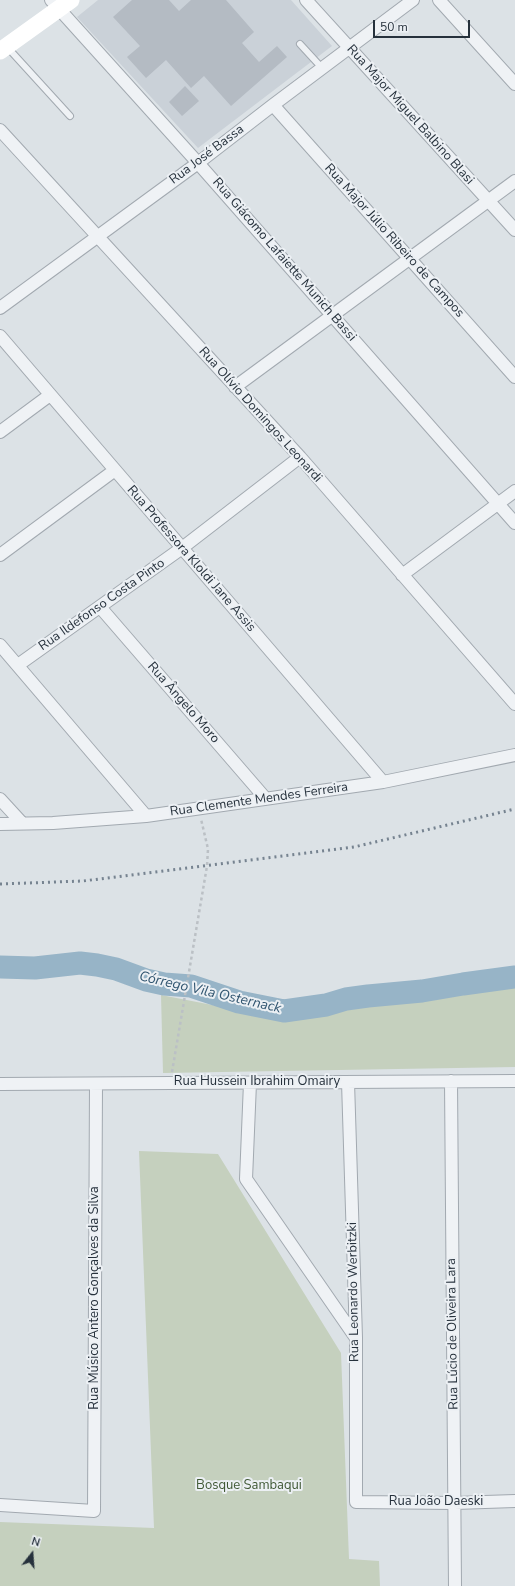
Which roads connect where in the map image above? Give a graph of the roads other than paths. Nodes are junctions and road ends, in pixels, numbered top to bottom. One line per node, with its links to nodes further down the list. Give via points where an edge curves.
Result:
1 (306, 0): 6 (street, Rua Major Miguel Balbino Blasi)
2 (413, 0): 6 (street, Rua José Bassa)
3 (439, 0): 9 (street)
4 (61, 3): 7 (street); 13 (street, Rua Giácomo Lafaiette Munich Bassi)
5 (300, 44): 8 (lane)
6 (349, 48): 8 (street, Rua José Bassa); 15 (street, Rua Major Miguel Balbino Blasi)
7 (3, 49): 11 (lane)
8 (322, 68): 10 (street, Rua José Bassa)
9 (515, 84)
10 (273, 105): 13 (street, Rua José Bassa); 18 (street, Rua Major Júlio Ribeiro de Campos)
11 (70, 116)
12 (0, 130): 17 (street, Rua Olívio Domingos Leonardi)
13 (198, 163): 17 (street, Rua José Bassa); 20 (street, Rua Giácomo Lafaiette Munich Bassi)
14 (515, 181): 15 (street)
15 (488, 201): 16 (street, Rua Major Miguel Balbino Blasi); 18 (street)
16 (515, 230)
17 (97, 236): 19 (street, Rua José Bassa); 23 (street, Rua Olívio Domingos Leonardi)
18 (410, 259): 20 (street); 22 (street, Rua Major Júlio Ribeiro de Campos)
19 (0, 308)
20 (333, 315): 23 (street); 29 (street, Rua Giácomo Lafaiette Munich Bassi)
21 (0, 336): 24 (street, Rua Professora Kloldi Jane Assis)
22 (515, 377)
23 (235, 388): 26 (street, Rua Olívio Domingos Leonardi)
24 (50, 395): 25 (street); 27 (street, Rua Professora Kloldi Jane Assis)
25 (0, 432)
26 (300, 457): 31 (street, Rua Ildefonso Costa Pinto); 33 (street, Rua Olívio Domingos Leonardi)
27 (115, 470): 31 (street, Rua Professora Kloldi Jane Assis); 32 (street)
28 (515, 491): 29 (street)
29 (498, 504): 30 (street, Rua Giácomo Lafaiette Munich Bassi); 33 (street)
30 (515, 523)
31 (182, 548): 34 (street, Rua Ildefonso Costa Pinto); 39 (street, Rua Professora Kloldi Jane Assis)
32 (0, 555)
33 (402, 575): 37 (street, Rua Olívio Domingos Leonardi)
34 (100, 608): 36 (street, Rua Ildefonso Costa Pinto); 41 (street, Rua Ângelo Moro)
35 (0, 645): 36 (street)
36 (18, 665): 42 (street)
37 (515, 704)
38 (515, 756): 39 (street, Rua Clemente Mendes Ferreira)
39 (383, 782): 41 (street, Rua Clemente Mendes Ferreira)
40 (0, 799): 43 (street)
41 (266, 799): 42 (street, Rua Clemente Mendes Ferreira)
42 (146, 816): 43 (street, Rua Clemente Mendes Ferreira)
43 (22, 823): 44 (street, Rua Clemente Mendes Ferreira)
44 (0, 824)
45 (451, 1081): 46 (street, Rua Hussein Ibrahim Omairy); 47 (street, Rua Hussein Ibrahim Omairy); 54 (street, Rua Lúcio de Oliveira Lara)
46 (515, 1081)
47 (348, 1082): 48 (street, Rua Hussein Ibrahim Omairy); 51 (street, Rua Leonardo Werbitzki)
48 (250, 1083): 50 (street, Rua Hussein Ibrahim Omairy); 51 (street, via 246,1179)
49 (0, 1084): 50 (street, Rua Hussein Ibrahim Omairy)
50 (96, 1084): 55 (street, Rua Músico Antero Gonçalves da Silva, via 94,1511)
51 (356, 1338): 53 (street, Rua Leonardo Werbitzki)
52 (515, 1501): 54 (street, Rua João Daeski)
53 (356, 1502): 54 (street, Rua João Daeski)
54 (455, 1503): 56 (street, Rua Lúcio de Oliveira Lara)
55 (0, 1504)
56 (455, 1586)

